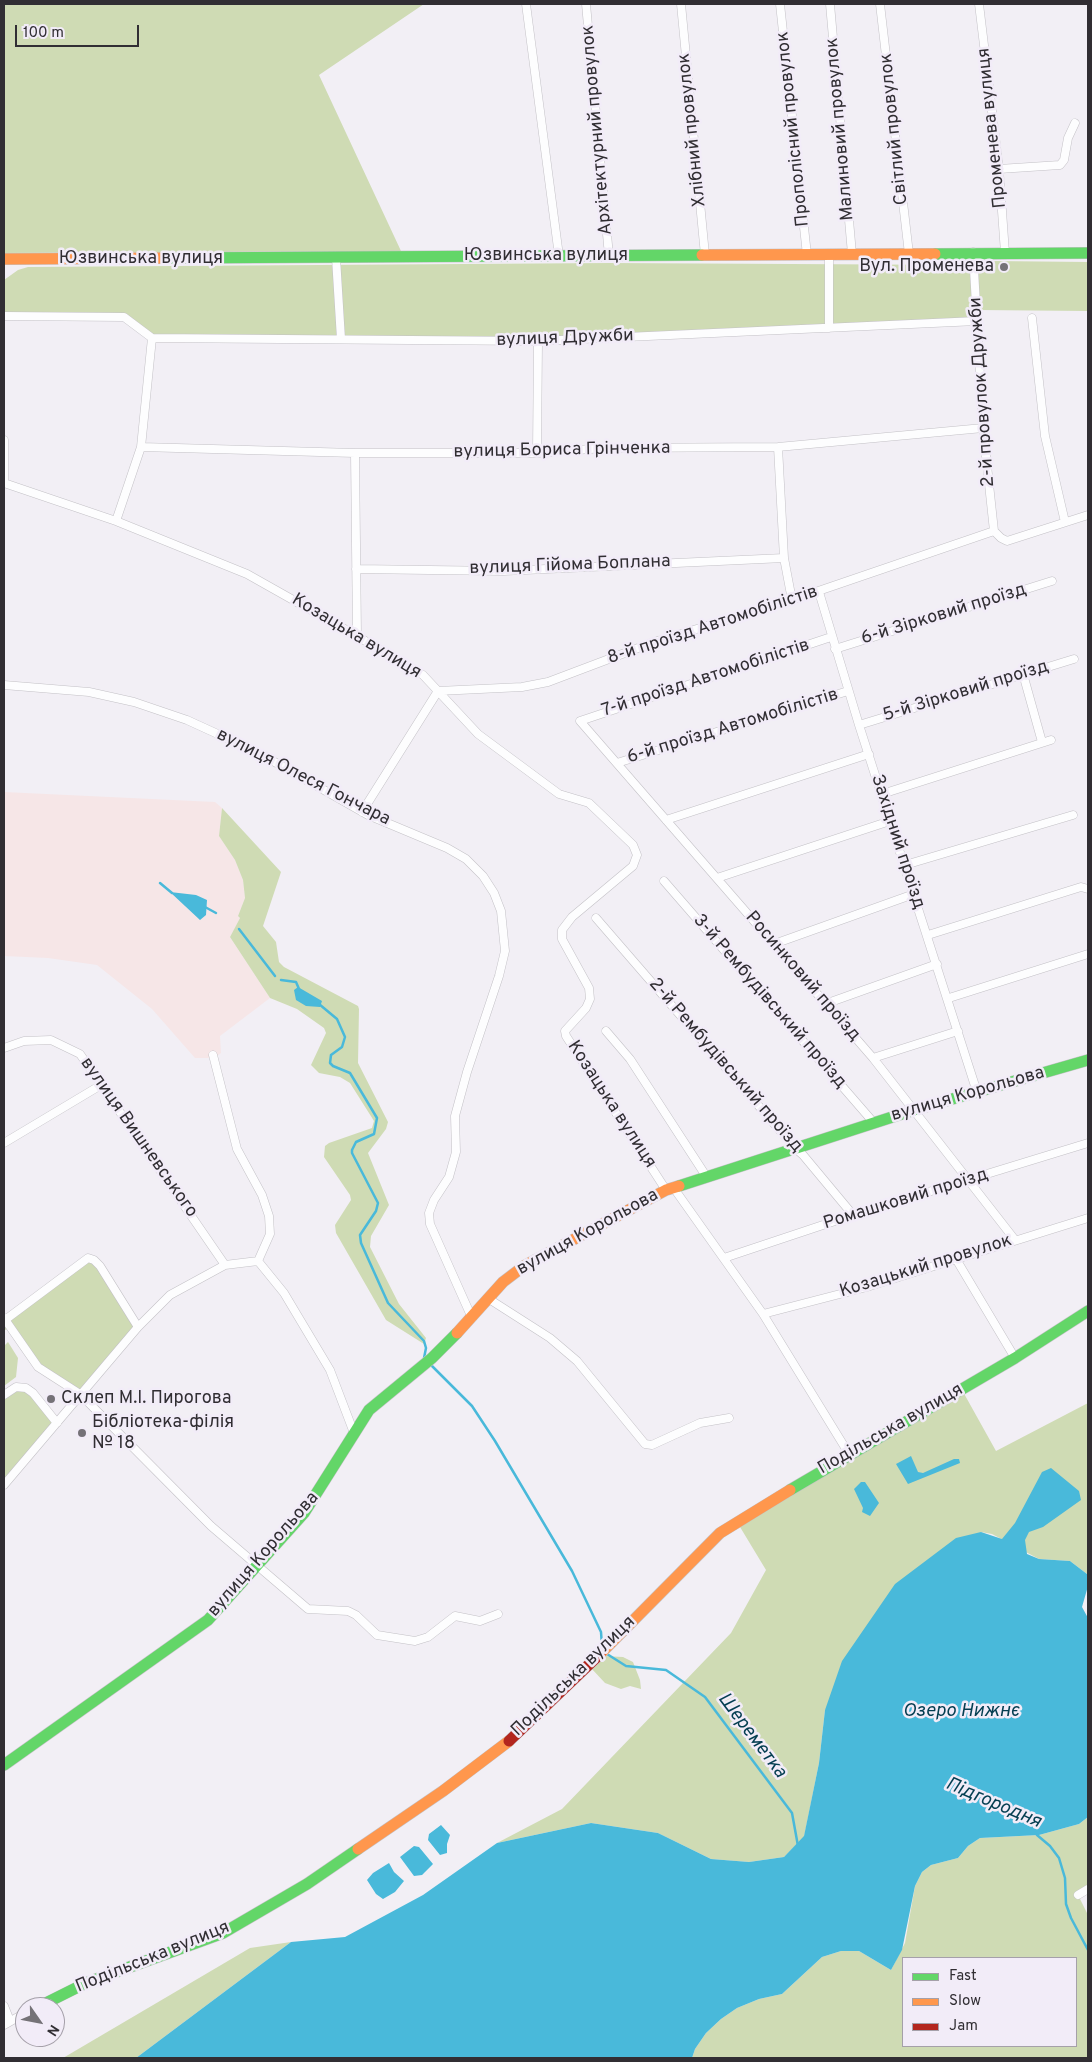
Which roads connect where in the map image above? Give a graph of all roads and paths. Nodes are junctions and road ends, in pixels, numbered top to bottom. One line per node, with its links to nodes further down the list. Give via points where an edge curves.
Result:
1 (526, 4): 18 (street)
2 (586, 4): 19 (street, Архітектурний провулок)
3 (681, 4): 16 (street, Хлібний провулок)
4 (780, 4): 17 (street, Прополісний провулок)
5 (830, 4): 14 (street, Малиновий провулок)
6 (880, 4): 15 (street, Світлий провулок)
7 (980, 4): 9 (street, Променева вулиця)
8 (1075, 123): 9 (street, via 1060,165)
9 (999, 169): 11 (street, Променева вулиця)
10 (973, 252): 11 (street, Юзвинська вулиця); 15 (street, Юзвинська вулиця); 24 (street, 2-й провулок Дружби)
11 (1005, 253): 12 (street, Юзвинська вулиця)
12 (1088, 253)
13 (829, 254): 14 (street, Юзвинська вулиця); 17 (street, Юзвинська вулиця); 25 (street)
14 (852, 254): 15 (street, Юзвинська вулиця)
15 (909, 254)
16 (705, 255): 17 (street, Юзвинська вулиця); 19 (street, Юзвинська вулиця)
17 (807, 255)
18 (559, 256): 19 (street, Юзвинська вулиця); 20 (street, Юзвинська вулиця)
19 (609, 256)
20 (336, 258): 21 (street, Юзвинська вулиця); 27 (street)
21 (4, 259)
22 (4, 316): 26 (street, via 124,317)
23 (1032, 318): 39 (street, via 1044,436)
24 (977, 321): 25 (street, вулиця Дружби); 29 (street, 2-й провулок Дружби)
25 (829, 328): 28 (street, вулиця Дружби)
26 (152, 338): 27 (street, вулиця Дружби); 31 (street)
27 (341, 339): 28 (street, вулиця Дружби)
28 (538, 341): 34 (street)
29 (983, 428): 32 (street, вулиця Бориса Грінченка); 40 (street, 2-й провулок Дружби)
30 (4, 440): 35 (street)
31 (141, 447): 33 (street, вулиця Бориса Грінченка); 38 (street)
32 (778, 447): 34 (street, вулиця Бориса Грінченка, via 604,448); 41 (street)
33 (355, 453): 34 (street, вулиця Бориса Грінченка); 42 (street)
34 (537, 453)
35 (4, 460): 36 (street)
36 (4, 483): 38 (street, Козацька вулиця)
37 (1088, 515): 39 (street)
38 (116, 521): 46 (street, Козацька вулиця, via 247,574)
39 (1065, 522): 40 (street, via 1007,541)
40 (994, 531): 44 (street, 8-й проїзд Автомобілістів)
41 (784, 558): 42 (street, вулиця Гійома Боплана, via 503,570); 45 (street)
42 (356, 569): 46 (street)
43 (1052, 581): 48 (street, 6-й Зірковий проїзд)
44 (819, 592): 45 (street, 8-й проїзд Автомобілістів); 47 (street, Західний проїзд)
45 (792, 600): 52 (street, 8-й проїзд Автомобілістів, via 654,642 548,682 522,687)
46 (357, 636): 52 (street, Козацька вулиця, via 423,676)
47 (831, 637): 48 (street, Західний проїзд); 54 (street, 7-й проїзд Автомобілістів)
48 (835, 649): 53 (street, Західний проїзд)
49 (1074, 659): 50 (street, 5-й Зірковий проїзд)
50 (1024, 674): 55 (street, 5-й Зірковий проїзд); 58 (street, via 1047,741)
51 (4, 685): 59 (street, вулиця Олеся Гончара, via 89,692 134,702 187,720 258,752)
52 (438, 691): 59 (street); 90 (street, Козацька вулиця, via 484,739 559,794 589,803 635,848 636,859 629,871 572,917 562,930 562,940 589,988 590,999 565,1031)
53 (848, 691): 55 (street, Західний проїзд); 57 (street, 6-й проїзд Автомобілістів)
54 (580, 721): 57 (street, Росинковий проїзд)
55 (859, 724): 56 (street, Західний проїзд)
56 (868, 754): 58 (street, Західний проїзд); 61 (street)
57 (617, 763): 61 (street, Росинковий проїзд)
58 (882, 794): 62 (street, Західний проїзд)
59 (362, 812): 101 (street, вулиця Олеся Гончара, via 442,845 466,859 490,886 502,917 505,938 503,964 455,1116 456,1152 449,1178 429,1213 430,1224)
60 (1073, 815): 63 (street)
61 (666, 820): 64 (street, Росинковий проїзд)
62 (890, 820): 63 (street, Західний проїзд); 64 (street)
63 (905, 865): 67 (street, Західний проїзд)
64 (717, 878): 70 (street, Росинковий проїзд)
65 (664, 881): 84 (street, 3-й Рембудівський проїзд)
66 (1084, 888): 69 (street)
67 (914, 894): 69 (street, Західний проїзд); 70 (street)
68 (596, 918): 87 (street, 2-й Рембудівський проїзд)
69 (928, 935): 72 (street, Західний проїзд)
70 (774, 944): 74 (street, Росинковий проїзд)
71 (1088, 954): 73 (street)
72 (937, 964): 73 (street, Західний проїзд); 74 (street)
73 (949, 998): 76 (street, Західний проїзд)
74 (824, 1004): 79 (street, Росинковий проїзд)
75 (606, 1031): 88 (street, via 630,1059)
76 (958, 1031): 79 (street); 82 (street, Західний проїзд)
77 (4, 1048): 81 (street, вулиця Вишневського, via 24,1041 51,1040 80,1054)
78 (213, 1055): 96 (street, via 237,1149 262,1195 269,1216 270,1234)
79 (872, 1058): 83 (street, Росинковий проїзд)
80 (1088, 1060): 82 (street, вулиця Корольова)
81 (101, 1084): 85 (street); 97 (street, вулиця Вишневського)
82 (978, 1092): 83 (street, вулиця Корольова)
83 (914, 1110): 84 (street, вулиця Корольова); 89 (street, Росинковий проїзд)
84 (874, 1123): 87 (street, вулиця Корольова)
85 (4, 1143)
86 (1088, 1143): 89 (street, Ромашковий проїзд)
87 (796, 1149): 88 (street, вулиця Корольова); 91 (street, 2-й Рембудівський проїзд)
88 (706, 1176): 90 (street, вулиця Корольова)
89 (968, 1180): 91 (street, Ромашковий проїзд); 93 (street, Росинковий проїзд)
90 (670, 1189): 94 (street, Козацька вулиця); 98 (street, вулиця Корольова, via 537,1258 503,1282)
91 (852, 1216): 94 (street, Ромашковий проїзд)
92 (1088, 1218): 93 (street, Козацький провулок)
93 (1015, 1240): 95 (street, Козацький провулок)
94 (724, 1258): 100 (street, Козацька вулиця)
95 (956, 1259): 100 (street, Козацький провулок); 104 (street)
96 (258, 1261): 97 (street); 109 (street, via 284,1293 330,1370)
97 (225, 1265): 103 (street, via 174,1292)
98 (489, 1299): 101 (street, вулиця Корольова); 107 (street, via 550,1338 577,1361 645,1444 652,1445 700,1424)
99 (1088, 1311): 104 (street, Подільська вулиця)
100 (763, 1314): 110 (street, Козацька вулиця)
101 (472, 1318): 109 (street, вулиця Корольова, via 432,1358 378,1400)
102 (4, 1319): 103 (street, via 88,1258 100,1266); 105 (street, via 38,1366)
103 (138, 1327): 105 (street)
104 (1015, 1358): 110 (street, Подільська вулиця)
105 (80, 1394): 108 (street); 112 (street, via 211,1526)
106 (4, 1395): 108 (street, via 16,1387 26,1388)
107 (729, 1418)
108 (58, 1423): 111 (street)
109 (354, 1433): 112 (street, вулиця Корольова, via 311,1504)
110 (849, 1454): 117 (street, Подільська вулиця, via 720,1533 555,1699 502,1747 443,1791 307,1884 223,1933 86,1983)
111 (4, 1486)
112 (258, 1567): 113 (street, via 308,1609 352,1612 371,1632 387,1638 415,1641 424,1639 456,1616 480,1621); 114 (street, вулиця Корольова, via 200,1628)
113 (498, 1614)
114 (4, 1765)
115 (1088, 1889): 116 (street)
116 (1078, 1894)
117 (58, 1997)
118 (4, 2006): 119 (street)
119 (7, 2023)

